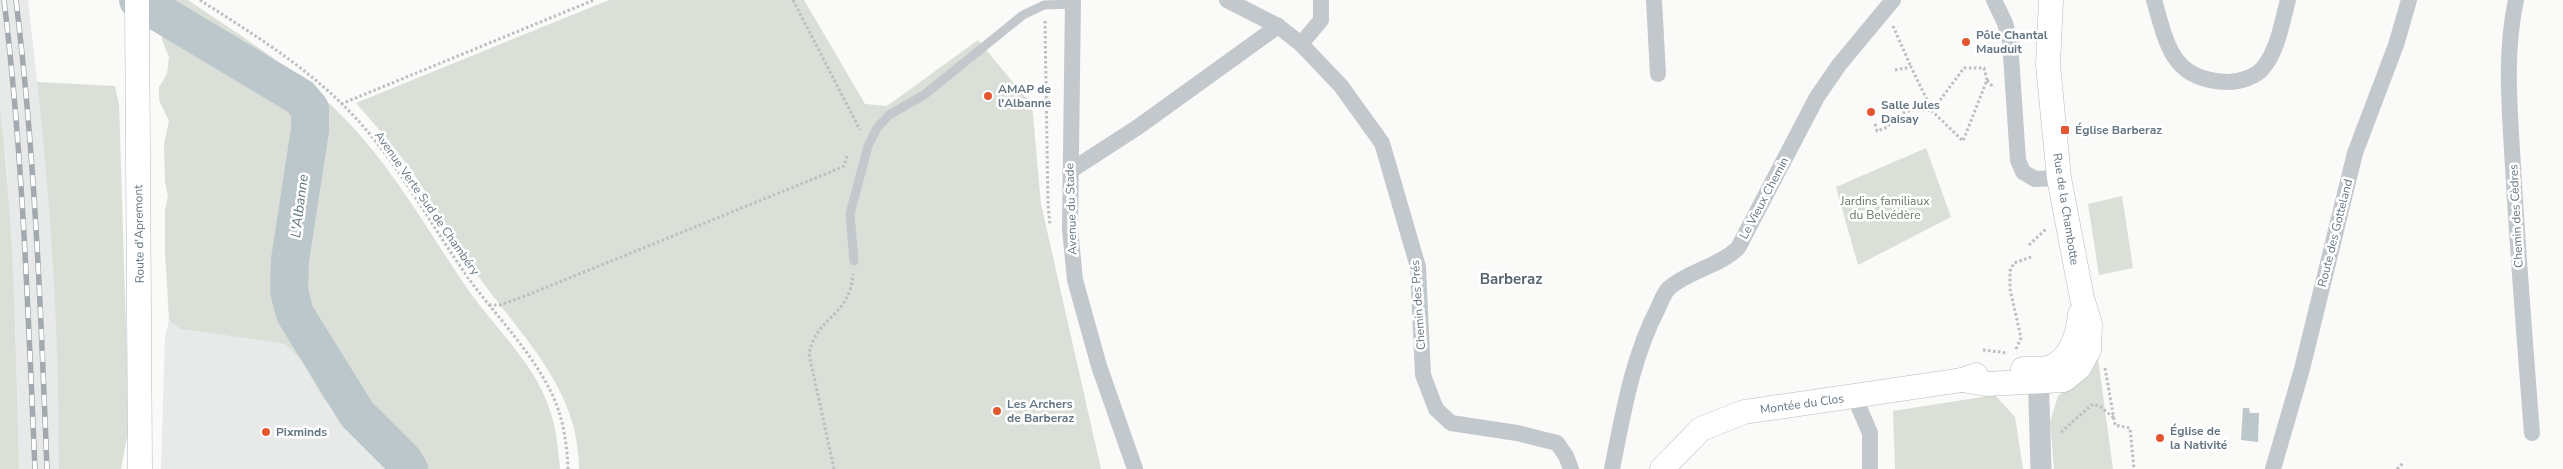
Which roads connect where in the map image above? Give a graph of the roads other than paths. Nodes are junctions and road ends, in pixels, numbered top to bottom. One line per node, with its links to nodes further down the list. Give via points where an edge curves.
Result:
1 (137, 0): 23 (main road, Route d'Apremont)
2 (1227, 0): 13 (street, Chemin des Prés)
3 (1321, 0): 14 (street, via 1320,20)
4 (1654, 0): 15 (street)
5 (1994, 0): 17 (street, via 2006,23 2010,41 2018,160 2023,172 2035,179)
6 (2051, 0): 17 (main road, Rue de la Chambotte, via 2048,65)
7 (2154, 0): 8 (street, via 2170,51 2178,64 2190,73 2210,80 2230,82 2247,78 2263,69 2278,37)
8 (2288, 0)
9 (2409, 0): 22 (street, Route des Gotteland, via 2396,45 2355,153 2302,369)
10 (2516, 0): 21 (street, Chemin des Cèdres, via 2511,22 2508,84)
11 (1073, 2): 16 (street, Avenue du Stade); 18 (lane, via 1044,6 1023,15 924,95 889,115 877,128 868,146 850,214)
12 (1890, 5): 26 (street, Le Vieux Chemin, via 1839,65 1817,97 1738,248 1728,257 1681,279 1667,290 1630,378)
13 (1278, 26): 14 (street, Chemin des Prés); 16 (street, via 1138,127)
14 (1300, 44): 25 (street, Chemin des Prés, via 1341,86 1382,143 1418,267 1423,375 1436,409 1451,422 1557,443)
15 (1658, 74)
16 (1070, 171): 24 (street, Avenue du Stade, via 1070,229 1075,280 1099,366)
17 (2059, 178): 19 (main road, Rue de la Chambotte, via 2082,298 2075,342 2066,357)
18 (854, 261)
19 (2038, 375): 20 (main road, Montée du Clos, via 1985,371 1962,380); 29 (street)
20 (1854, 396): 27 (main road, Montée du Clos, via 1744,412 1700,429); 28 (street, via 1870,433)
21 (2532, 433)
22 (2273, 468)
23 (140, 469)
24 (1135, 469)
25 (1571, 469)
26 (1612, 469)
27 (1662, 469)
28 (1870, 469)
29 (2041, 469)

